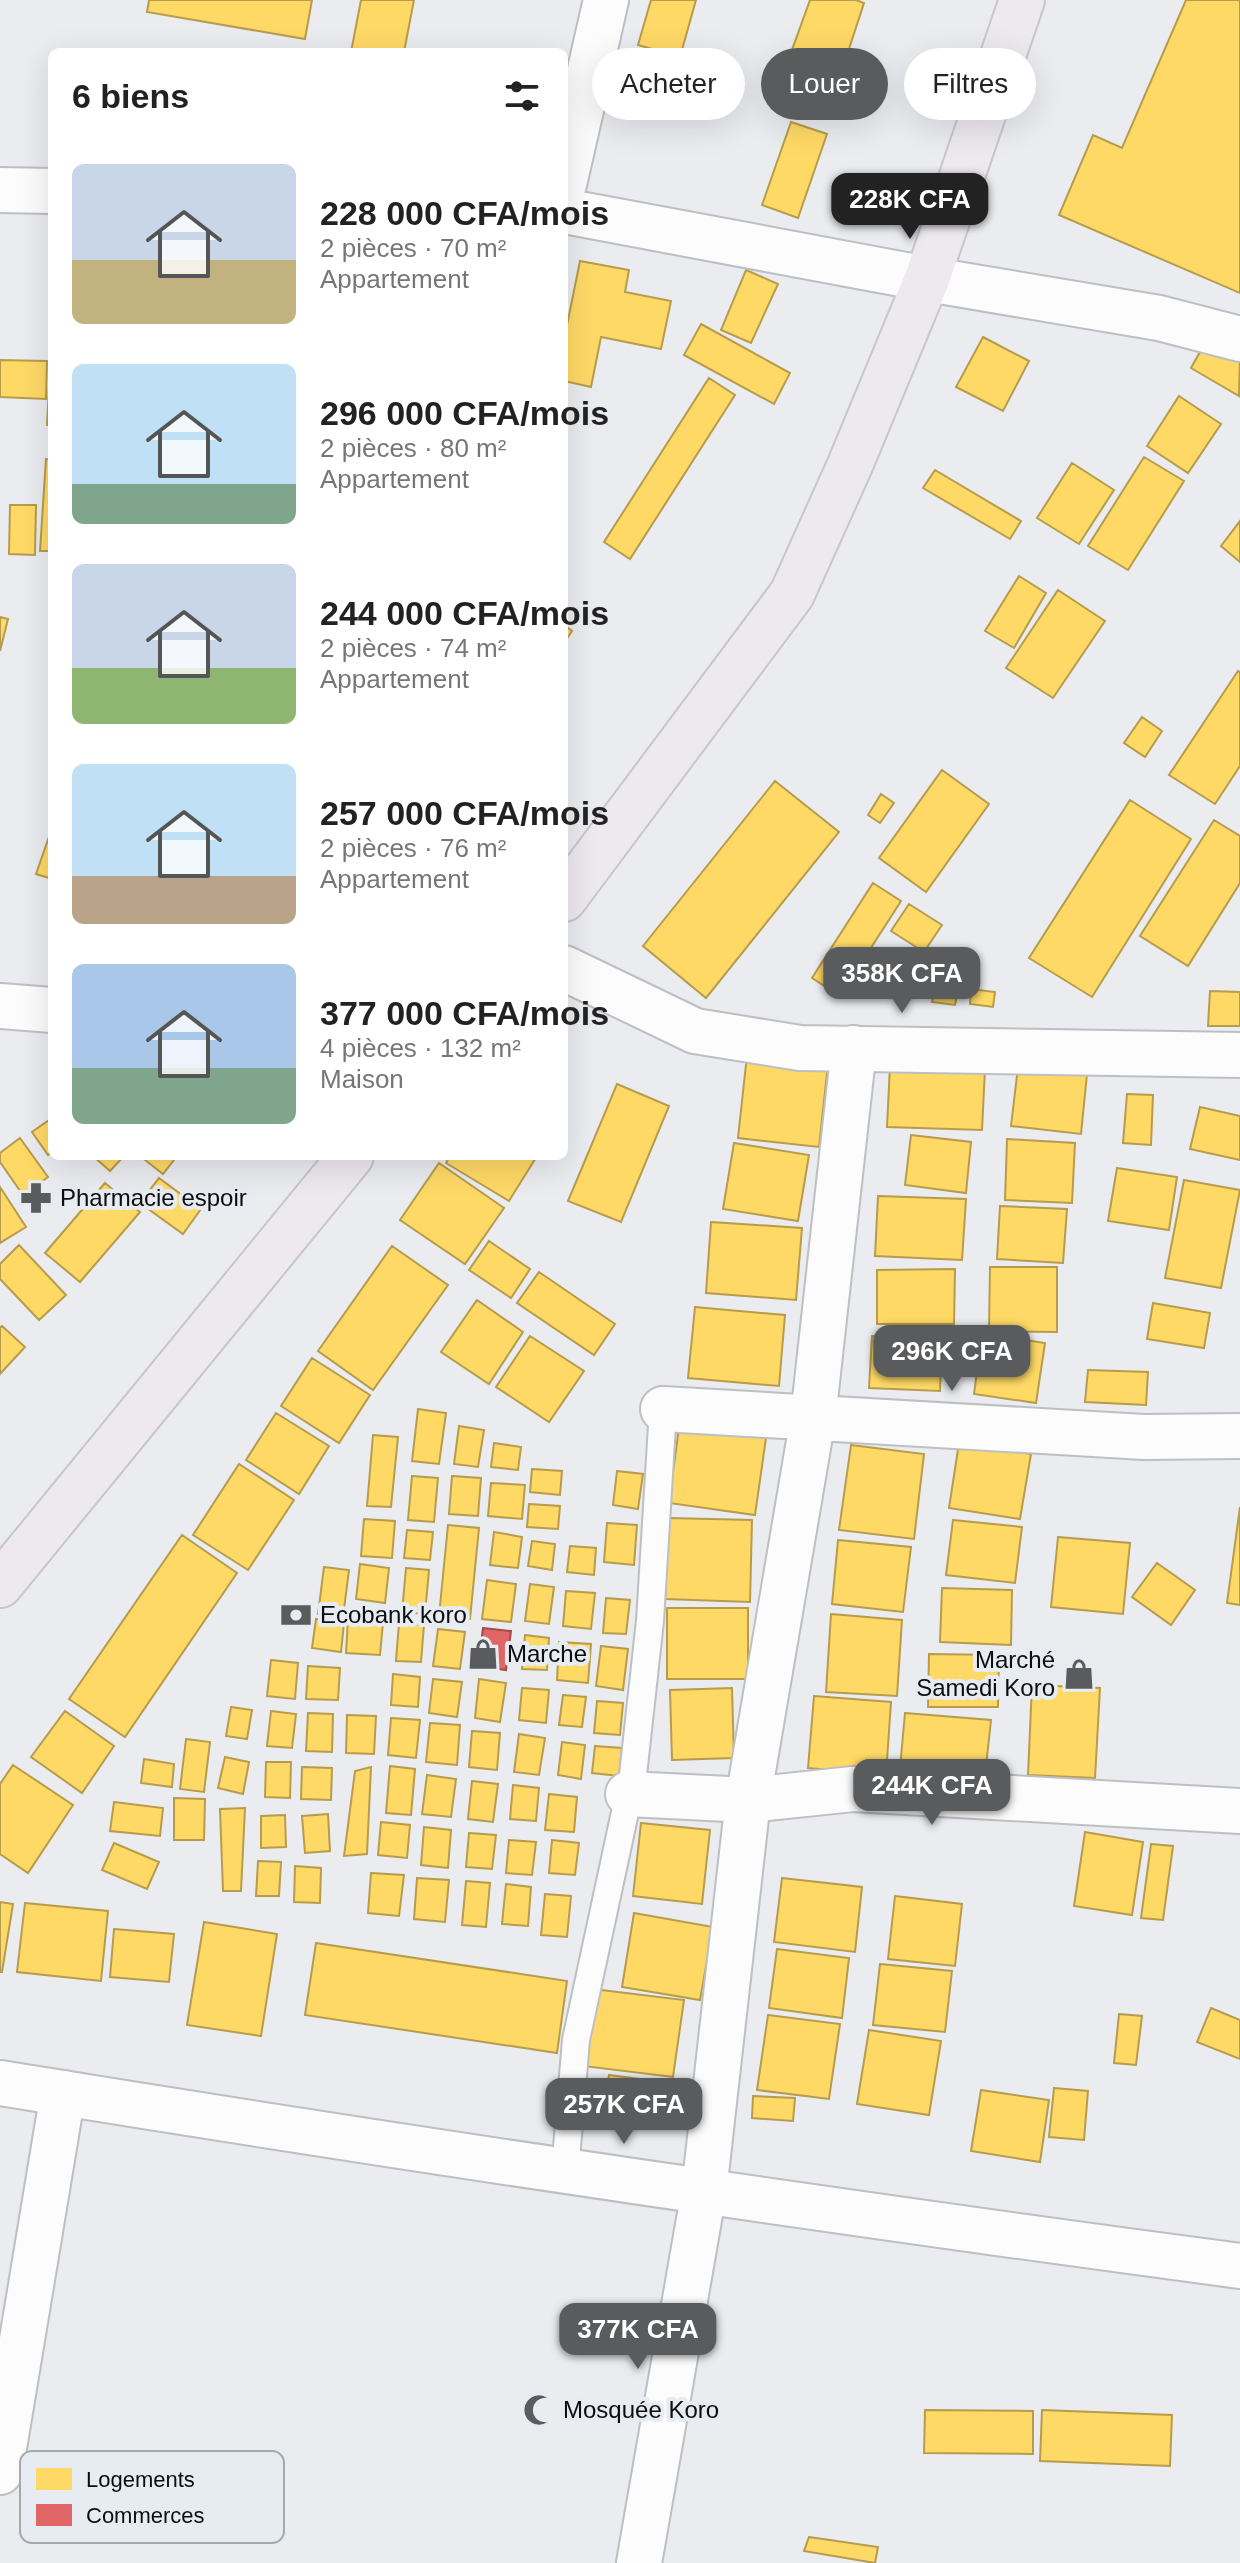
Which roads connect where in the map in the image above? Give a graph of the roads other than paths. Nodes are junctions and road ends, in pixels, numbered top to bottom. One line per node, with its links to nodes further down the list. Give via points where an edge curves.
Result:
1 (606, 0): 3 (street)
2 (1022, 0): 7 (main road)
3 (568, 166)
4 (0, 190): 5 (street)
5 (48, 191)
6 (568, 212): 7 (street)
7 (927, 279): 8 (street, via 1159,318); 9 (main road, via 792,594)
8 (1240, 339)
9 (568, 894)
10 (568, 970): 13 (street, via 695,1031 800,1048)
11 (0, 1006): 12 (street)
12 (48, 1010)
13 (854, 1048): 14 (street); 17 (street)
14 (1240, 1055)
15 (348, 1160): 19 (main road)
16 (663, 1409): 17 (street); 20 (lane, via 650,1621)
17 (813, 1418): 18 (street, via 1144,1437); 21 (street)
18 (1240, 1436)
19 (0, 1585)
20 (628, 1794): 21 (street); 25 (lane, via 576,2040)
21 (748, 1800): 22 (street, via 853,1789); 26 (street)
22 (1240, 1811)
23 (0, 2083): 24 (street)
24 (63, 2093): 25 (street); 28 (street)
25 (565, 2171): 26 (street)
26 (704, 2191): 27 (street); 29 (street)
27 (1240, 2266)
28 (0, 2472)
29 (639, 2563)

